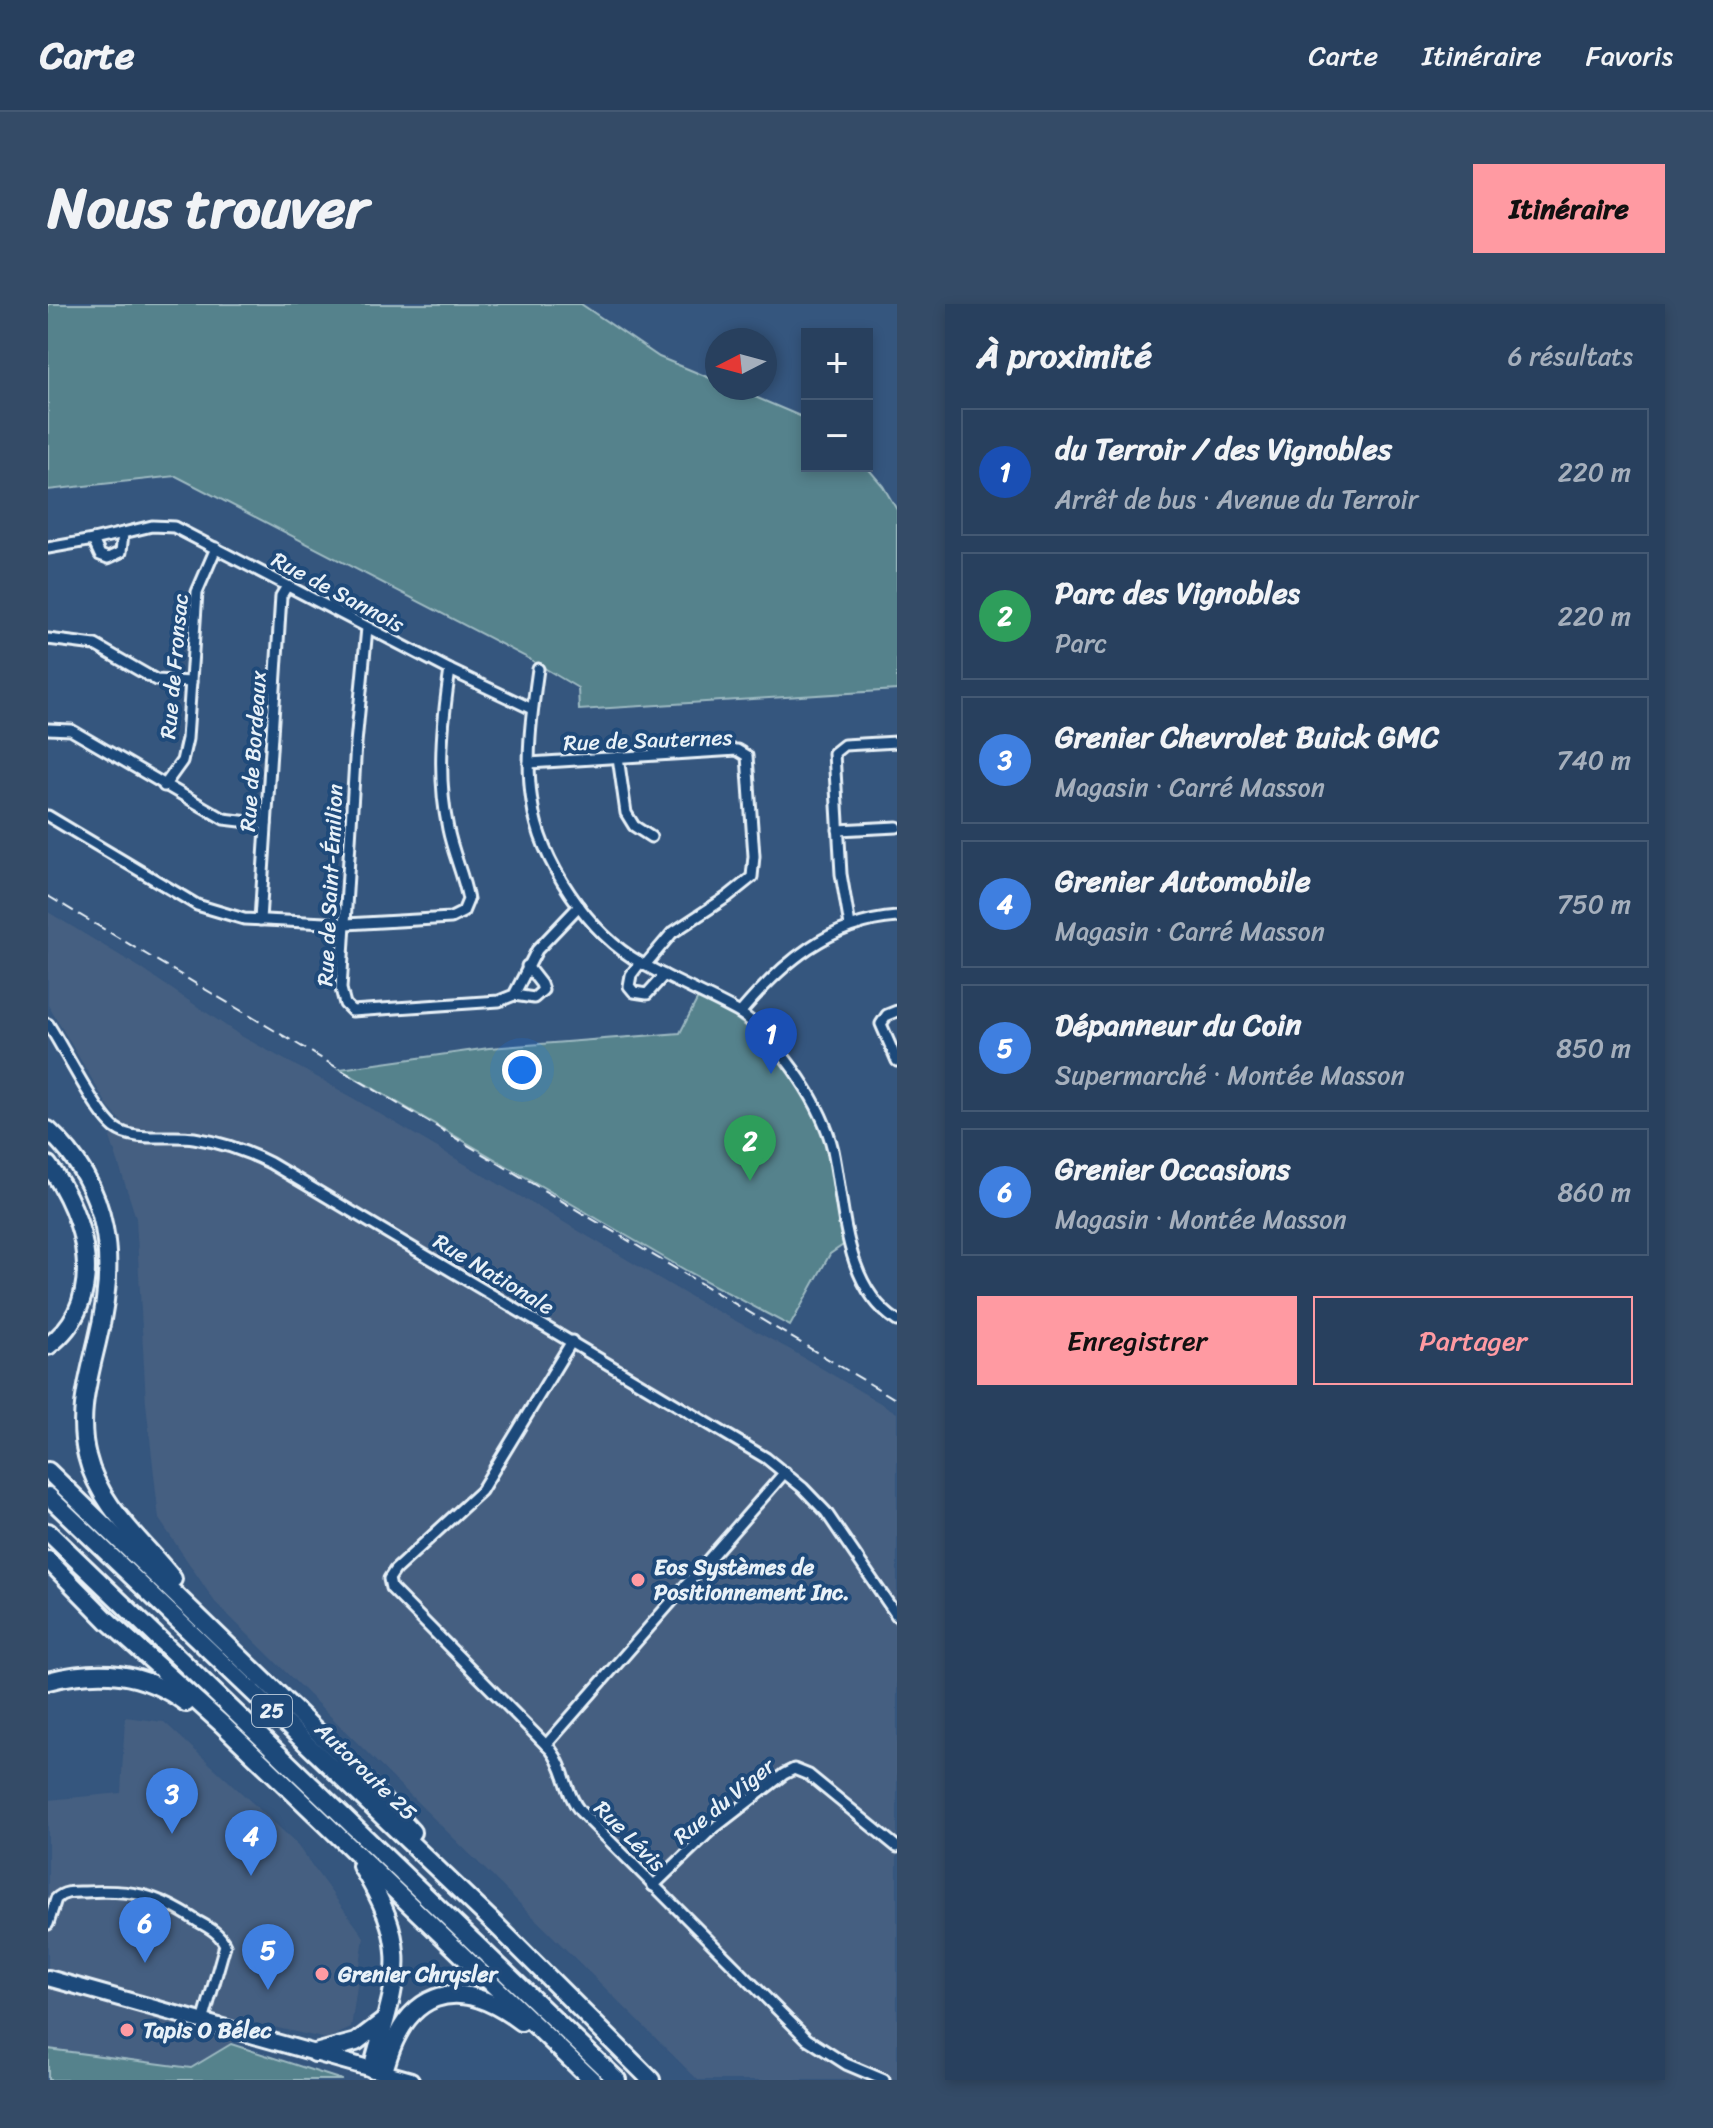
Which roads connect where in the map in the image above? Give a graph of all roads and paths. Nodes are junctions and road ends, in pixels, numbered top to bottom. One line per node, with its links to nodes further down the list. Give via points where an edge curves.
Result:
1 (123, 533): 2 (street, Rue de Sannois); 2 (street, via 121,552 108,558 100,555); 4 (street, Rue de Sannois, via 174,527)
2 (93, 540): 3 (street, Rue de Sannois)
3 (48, 548)
4 (216, 548): 5 (street, Rue de Sannois); 10 (street, Rue de Fronsac, via 197,592)
5 (287, 586): 6 (street, Rue de Sannois); 18 (street, Rue de Bordeaux, via 281,596)
6 (367, 628): 9 (street, Rue de Sannois); 25 (street, Rue de Saint-Émilion)
7 (48, 639): 10 (street, via 95,645 156,680)
8 (538, 669): 11 (street)
9 (450, 670): 11 (street, Rue de Sannois); 25 (street, via 440,758 448,831 468,900 463,912 451,918)
10 (191, 682): 16 (street, Rue de Fronsac, via 182,761)
11 (532, 709): 15 (street)
12 (48, 729): 16 (street, via 71,730)
13 (897, 742): 20 (street, via 844,745 835,751)
14 (618, 757): 15 (street, Rue de Sauternes); 21 (street, via 626,813); 27 (street, Rue de Sauternes, via 737,750 747,756 752,877 672,933)
15 (529, 763): 22 (street, via 532,804 546,849)
16 (164, 786): 18 (street, via 224,819)
17 (48, 816): 24 (street, via 197,905)
18 (266, 824): 24 (street, Rue de Bordeaux)
19 (897, 827): 20 (street)
20 (838, 830): 26 (street)
21 (651, 837)
22 (579, 906): 27 (street, via 606,936); 28 (street)
23 (897, 917): 26 (street)
24 (260, 920): 25 (street)
25 (346, 924): 30 (street, Rue de Saint-Émilion, via 341,997 352,1011 499,1001)
26 (850, 926): 32 (street, via 798,953)
27 (643, 964): 29 (street); 29 (street, via 631,975 634,992 647,994)
28 (527, 966): 30 (street); 30 (street, via 543,990 534,998)
29 (664, 975): 32 (street)
30 (514, 995)
31 (897, 1011): 34 (street, via 881,1024)
32 (740, 1013): 37 (street, via 800,1078 822,1119 862,1280 878,1305)
33 (48, 1024): 38 (street, Rue Nationale, via 118,1130 200,1139 258,1157)
34 (897, 1061)
35 (48, 1130): 46 (highway, via 78,1164 107,1243 106,1304 82,1421 92,1473 119,1516)
36 (48, 1165): 39 (highway, via 77,1217 86,1269 79,1309)
37 (897, 1321)
38 (572, 1341): 41 (street, Rue Nationale); 50 (street, Rue Lévis, via 481,1491 389,1581 397,1596)
39 (48, 1346)
40 (48, 1471): 46 (highway)
41 (785, 1472): 45 (street, Rue Nationale, via 835,1523); 50 (street)
42 (48, 1496): 55 (highway, Autoroute 25 / 25)
43 (48, 1532): 49 (highway, 25)
44 (48, 1559): 48 (highway); 49 (highway)
45 (897, 1616)
46 (217, 1633): 55 (highway, via 339,1753)
47 (48, 1681): 48 (highway, via 102,1672 135,1676)
48 (222, 1724): 51 (highway)
49 (269, 1744): 64 (highway, 25)
50 (546, 1745): 53 (street, Rue Lévis, via 562,1766 580,1811)
51 (348, 1845): 57 (highway, via 382,1901 393,1932 396,1967); 59 (highway)
52 (897, 1847): 53 (street, Rue du Viger, via 809,1775 794,1769 709,1832)
53 (653, 1886): 66 (street, Rue Lévis, via 807,2039 834,2058)
54 (48, 1924): 58 (street, via 55,1901 65,1893 123,1890 173,1904 220,1935 225,1945)
55 (496, 1925): 65 (highway, Autoroute 25 / 25)
56 (48, 1978): 58 (main road)
57 (385, 2020): 60 (highway, via 356,2042); 61 (highway)
58 (203, 2022): 60 (main road)
59 (562, 2050): 61 (highway, via 492,2003 455,1994 426,2003 408,2017); 63 (highway)
60 (315, 2053): 61 (main road)
61 (378, 2070): 62 (main road)
62 (411, 2080)
63 (592, 2080)
64 (617, 2080)
65 (651, 2080)
66 (884, 2080)

